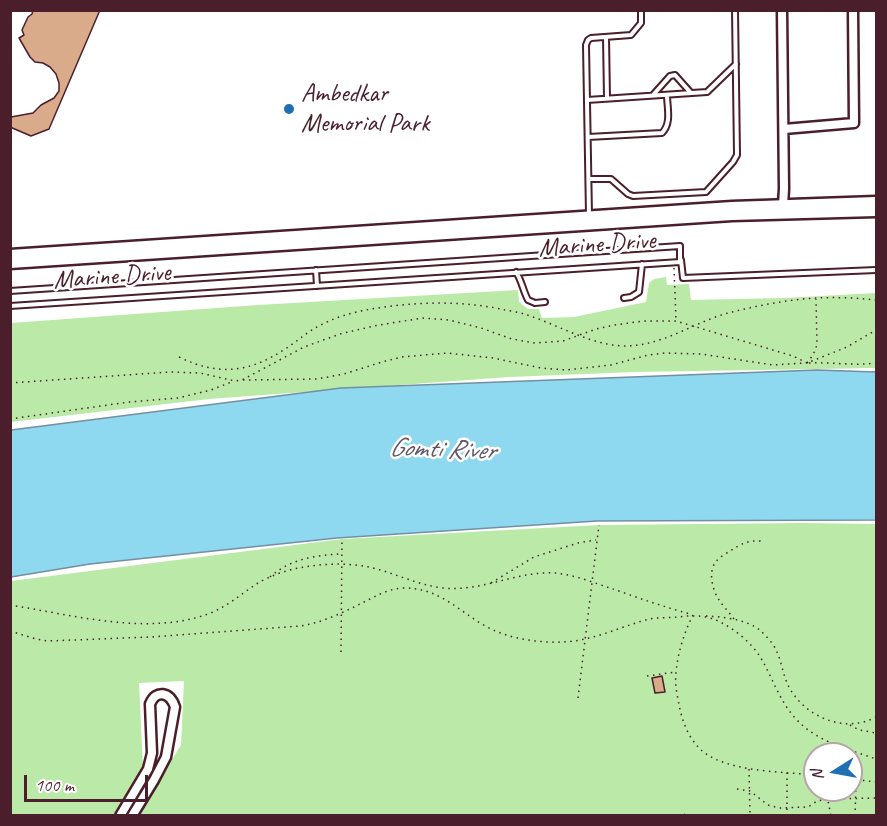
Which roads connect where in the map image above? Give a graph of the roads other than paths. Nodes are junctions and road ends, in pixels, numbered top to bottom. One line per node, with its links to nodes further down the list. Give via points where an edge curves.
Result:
1 (641, 10): 5 (lane, via 641,23 631,35)
2 (735, 10): 6 (lane)
3 (782, 10): 12 (street)
4 (853, 10): 12 (street, via 854,123)
5 (606, 37): 10 (lane); 11 (lane, via 591,38 586,45)
6 (736, 64): 7 (lane, via 707,92); 14 (lane, via 737,155 706,192 633,196 611,179)
7 (692, 93): 8 (lane); 9 (lane, via 675,75)
8 (667, 95): 9 (lane); 13 (lane, via 668,123 662,133)
9 (652, 96): 10 (lane)
10 (607, 98): 11 (lane)
11 (587, 100): 13 (lane)
12 (783, 129): 16 (street)
13 (588, 137): 14 (lane)
14 (589, 179): 18 (lane)
15 (876, 201): 16 (street, Marine Drive)
16 (783, 205): 18 (street, Marine Drive)
17 (876, 211): 21 (street, Marine Drive, via 732,215)
18 (589, 216): 20 (street, Marine Drive)
19 (681, 253): 22 (lane, Marine Drive, via 680,262); 23 (lane, Marine Drive, via 680,246); 24 (lane, via 683,278)
20 (10, 255)
21 (10, 263)
22 (642, 264): 25 (lane, Marine Drive); 28 (lane, via 639,292)
23 (316, 270): 26 (lane); 27 (lane, Marine Drive)
24 (876, 270)
25 (516, 272): 26 (lane, Marine Drive); 29 (lane, via 528,300)
26 (317, 286): 30 (lane, Marine Drive)
27 (10, 291)
28 (624, 298)
29 (545, 302)
30 (10, 306)
31 (120, 816): 32 (street, via 148,769 152,753 152,698 165,694 175,707 165,757)
32 (132, 816)

